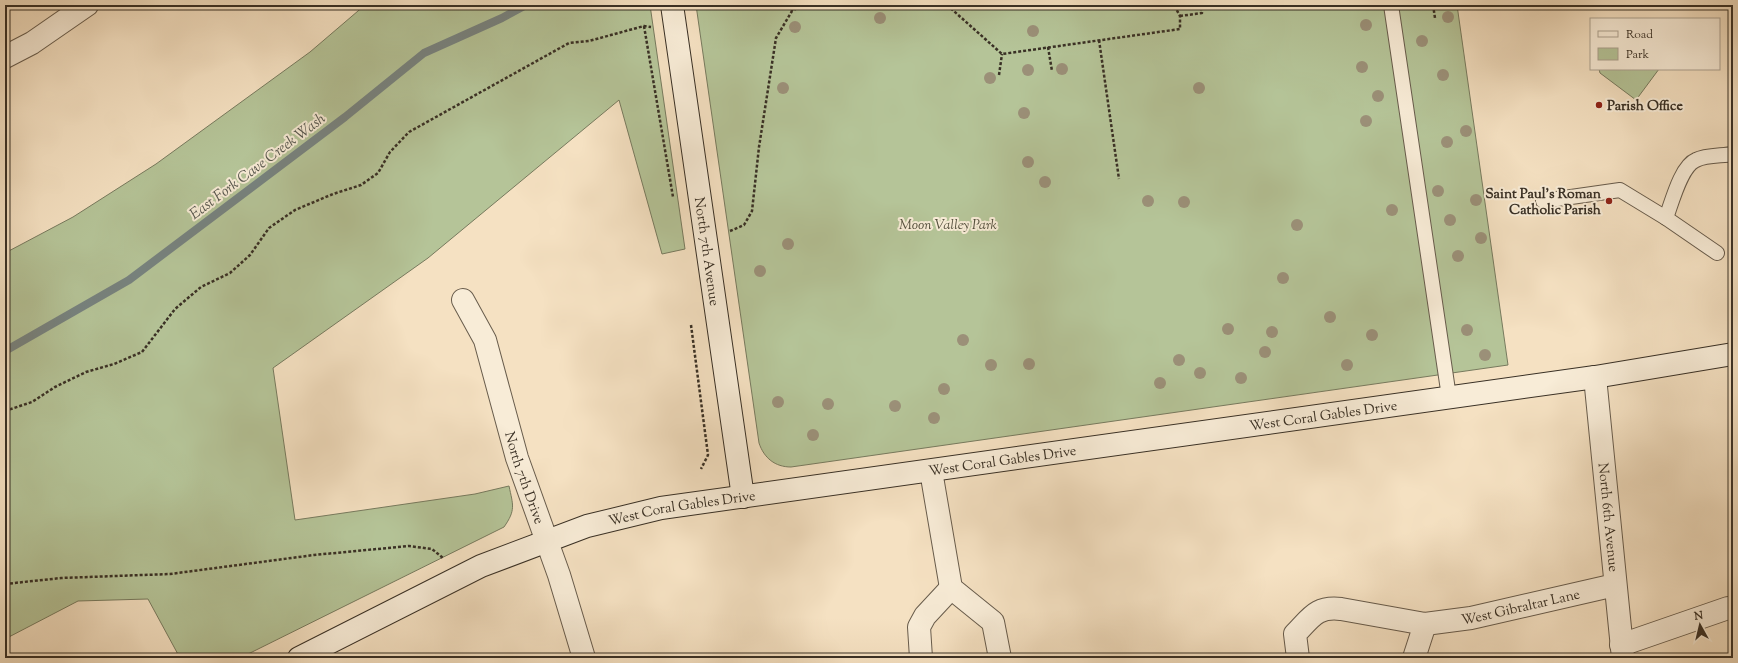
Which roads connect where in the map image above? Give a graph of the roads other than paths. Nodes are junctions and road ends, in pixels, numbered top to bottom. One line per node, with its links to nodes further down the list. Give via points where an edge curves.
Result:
1 (87, 5): 4 (street, via 32,43)
2 (672, 5): 14 (street, North 7th Avenue)
3 (1391, 5): 12 (lane)
4 (5, 57)
5 (1733, 154): 7 (lane, via 1691,162 1683,174)
6 (1543, 201): 7 (lane, via 1620,190)
7 (1666, 218): 8 (lane)
8 (1717, 253)
9 (463, 300): 15 (street, North 7th Drive, via 485,340 517,458)
10 (1733, 354): 11 (street, West Coral Gables Drive)
11 (1595, 377): 12 (street, West Coral Gables Drive); 16 (street, North 6th Avenue)
12 (1449, 397): 13 (street, West Coral Gables Drive)
13 (931, 471): 14 (street, West Coral Gables Drive); 17 (street)
14 (743, 497): 15 (street, West Coral Gables Drive, via 661,508 586,526)
15 (547, 540): 21 (street, West Coral Gables Drive, via 481,566); 22 (street, North 7th Drive)
16 (1614, 585): 19 (street, West Gibraltar Lane, via 1471,618); 20 (street, North 6th Avenue)
17 (950, 588): 23 (street, via 925,616 919,627); 24 (street, via 993,622)
18 (1731, 604): 20 (street)
19 (1425, 624): 25 (street, West Gibraltar Lane, via 1341,609 1319,610 1295,634); 26 (street)
20 (1622, 651)
21 (299, 658)
22 (584, 658)
23 (920, 658)
24 (1000, 658)
25 (1298, 658)
26 (1414, 658)

